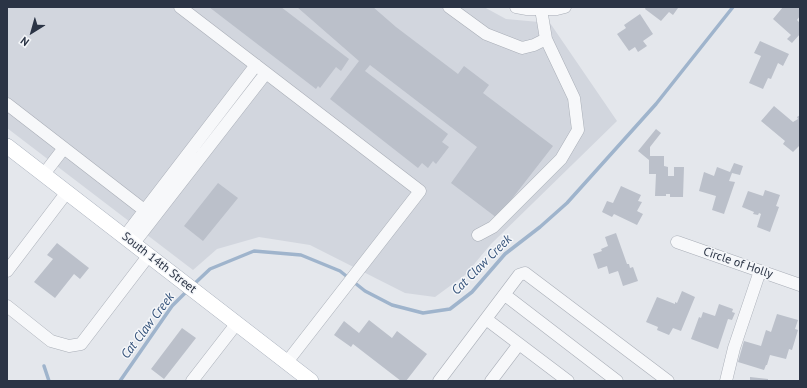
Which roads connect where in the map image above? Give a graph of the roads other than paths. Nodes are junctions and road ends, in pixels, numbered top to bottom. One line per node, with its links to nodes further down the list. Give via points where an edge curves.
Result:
1 (180, 7): 7 (street)
2 (448, 7): 6 (street, via 486,34 522,48)
3 (565, 7): 5 (street)
4 (522, 8): 5 (street)
5 (541, 10): 6 (street)
6 (546, 39): 15 (street, via 574,98 578,130 562,159 493,227)
7 (256, 65): 8 (street); 14 (street)
8 (266, 73): 16 (street); 27 (street, via 420,191)
9 (7, 105): 11 (street)
10 (7, 146): 12 (main road, South 14th Street)
11 (64, 148): 12 (street); 14 (street)
12 (44, 174): 13 (main road, South 14th Street)
13 (67, 192): 16 (main road, South 14th Street); 20 (street)
14 (144, 210): 16 (street)
15 (478, 235)
16 (129, 239): 18 (main road, South 14th Street)
17 (677, 242): 19 (street, Circle of Holly)
18 (149, 255): 23 (street, via 82,344 69,346 51,341); 25 (main road, South 14th Street)
19 (760, 271): 21 (street, Circle of Holly); 35 (street, via 734,348)
20 (7, 272)
21 (800, 285)
22 (505, 295): 24 (street); 33 (street); 34 (street, via 519,275 525,273)
23 (7, 306)
24 (486, 319): 26 (street); 30 (street)
25 (237, 323): 27 (main road, South 14th Street); 28 (street)
26 (519, 344): 31 (street); 32 (street)
27 (287, 362): 29 (main road, South 14th Street)
28 (192, 381)
29 (311, 381)
30 (439, 381)
31 (491, 381)
32 (568, 381)
33 (617, 381)
34 (668, 381)
35 (726, 381)

